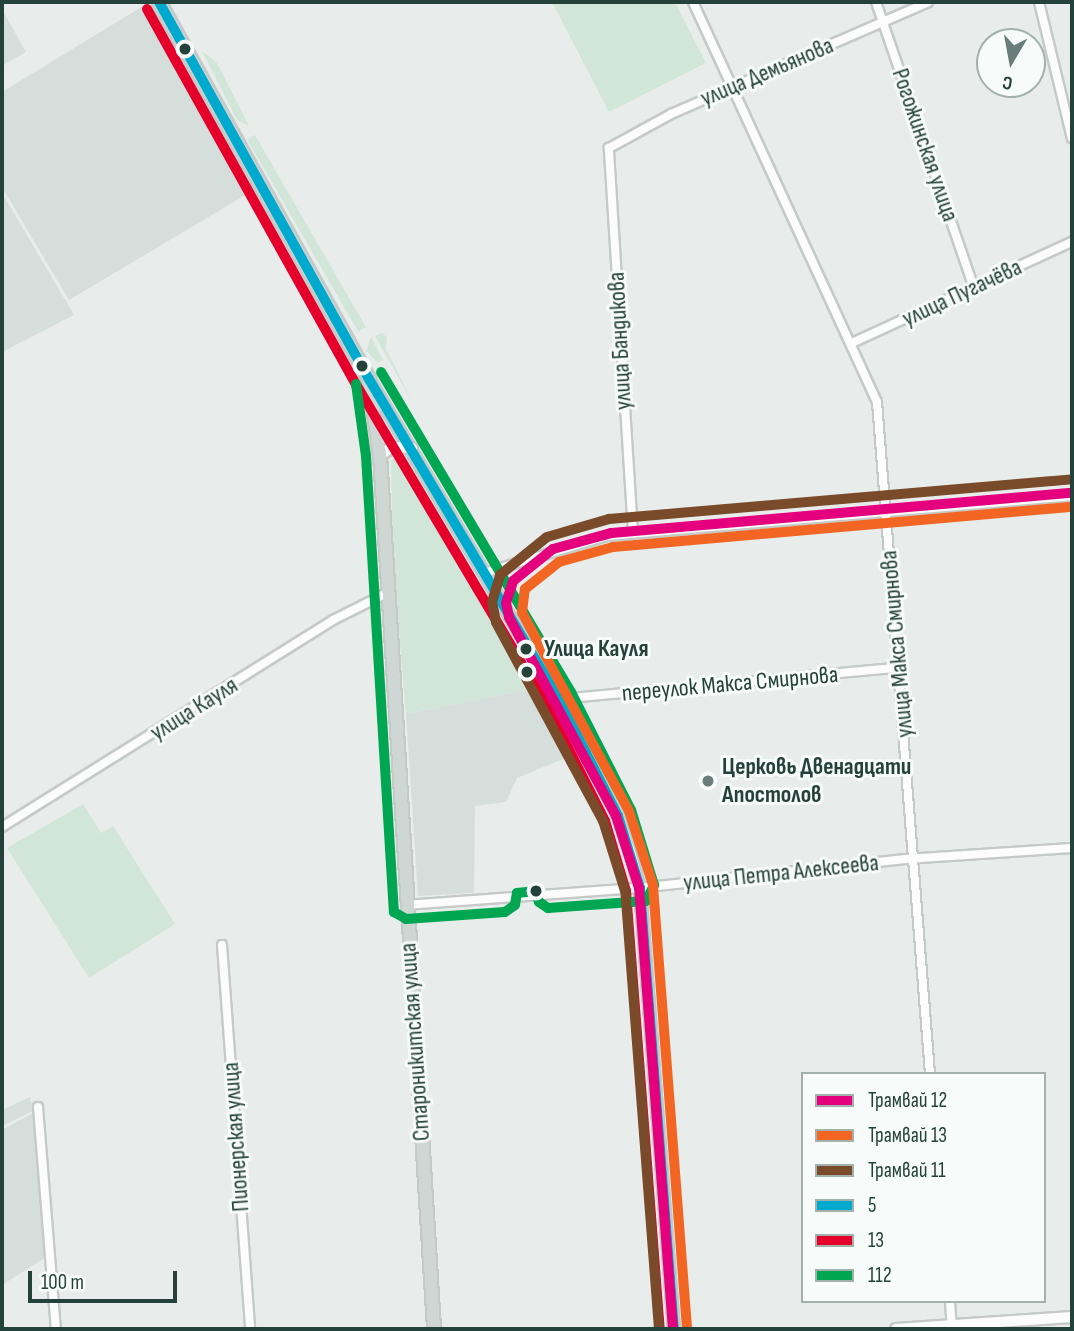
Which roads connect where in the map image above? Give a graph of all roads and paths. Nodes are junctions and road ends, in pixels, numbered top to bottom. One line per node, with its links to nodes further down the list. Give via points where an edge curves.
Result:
1 (693, 2): 7 (street, улица Макса Смирнова)
2 (876, 2): 6 (street, Рогожинская улица)
3 (928, 2): 6 (street, улица Демьянова)
4 (1039, 2): 8 (street)
5 (161, 3): 13 (main road)
6 (883, 22): 7 (street, улица Демьянова); 11 (street, Рогожинская улица)
7 (730, 87): 9 (street, улица Демьянова); 12 (street, улица Макса Смирнова)
8 (1072, 138)
9 (609, 148): 18 (street, улица Бандикова)
10 (1072, 242): 11 (street, улица Пугачёва)
11 (974, 289): 12 (street, улица Пугачёва)
12 (852, 343): 17 (street, улица Макса Смирнова, via 877,402)
13 (369, 379): 14 (main road); 15 (main road, Староникитская улица)
14 (412, 448): 15 (main road, via 393,447); 19 (main road)
15 (380, 455): 20 (main road, Староникитская улица)
16 (1072, 496): 17 (street)
17 (886, 513): 18 (street); 21 (street, улица Макса Смирнова)
18 (633, 533): 19 (street, via 578,542)
19 (487, 572): 22 (main road)
20 (387, 593): 23 (street, улица Кауля, via 333,620); 27 (main road, Староникитская улица)
21 (901, 667): 22 (street, переулок Макса Смирнова); 25 (street, улица Макса Смирнова)
22 (559, 699): 26 (main road, via 618,816)
23 (2, 827)
24 (1072, 848): 25 (street, улица Петра Алексеева)
25 (912, 859): 26 (street, улица Петра Алексеева); 29 (street, улица Макса Смирнова)
26 (640, 888): 27 (street, улица Петра Алексеева); 37 (main road)
27 (406, 905): 36 (main road, Староникитская улица)
28 (222, 945): 35 (street, Пионерская улица)
29 (930, 1072)
30 (38, 1107): 34 (street)
31 (950, 1303): 33 (street)
32 (1072, 1317): 33 (main road)
33 (952, 1327): 38 (main road)
34 (56, 1329)
35 (250, 1329)
36 (434, 1329)
37 (674, 1329)
38 (896, 1329)

